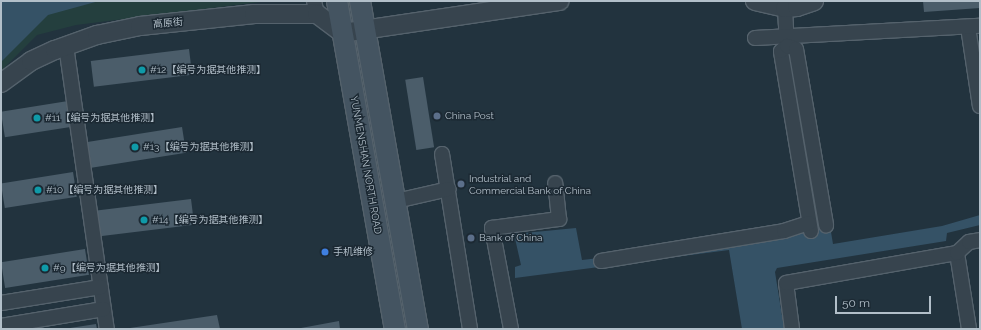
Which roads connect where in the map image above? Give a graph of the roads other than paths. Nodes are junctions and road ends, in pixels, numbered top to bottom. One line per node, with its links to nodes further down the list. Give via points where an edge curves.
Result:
1 (337, 1): 10 (main road, YUNMENSHAN NORTH ROAD)
2 (360, 1): 9 (main road)
3 (560, 1): 9 (street)
4 (755, 1): 7 (street)
5 (814, 1): 7 (street)
6 (316, 7): 10 (street, 高原街); 13 (street, 高原街, via 140,26 97,35)
7 (785, 8): 12 (street)
8 (974, 26): 12 (street); 15 (street)
9 (365, 30): 10 (street); 19 (main road)
10 (342, 33): 29 (main road, YUNMENSHAN NORTH ROAD)
11 (755, 38): 12 (street, via 769,36)
12 (787, 41): 20 (street, via 796,49); 23 (street, via 781,51 810,227)
13 (66, 46): 14 (street, 高原街, via 31,61); 24 (street)
14 (1, 83)
15 (980, 106)
16 (442, 154): 18 (street)
17 (555, 183): 32 (street, via 559,219 492,228)
18 (449, 189): 19 (street); 31 (street)
19 (396, 201): 30 (main road)
20 (826, 225)
21 (980, 240): 22 (street, via 969,242)
22 (957, 253): 33 (street, via 786,283); 34 (street)
23 (601, 261)
24 (101, 287): 25 (street); 26 (street)
25 (1, 303)
26 (104, 309): 27 (street); 28 (street)
27 (1, 326)
28 (107, 329)
29 (395, 329)
30 (418, 329)
31 (470, 329)
32 (511, 329)
33 (792, 329)
34 (969, 329)

